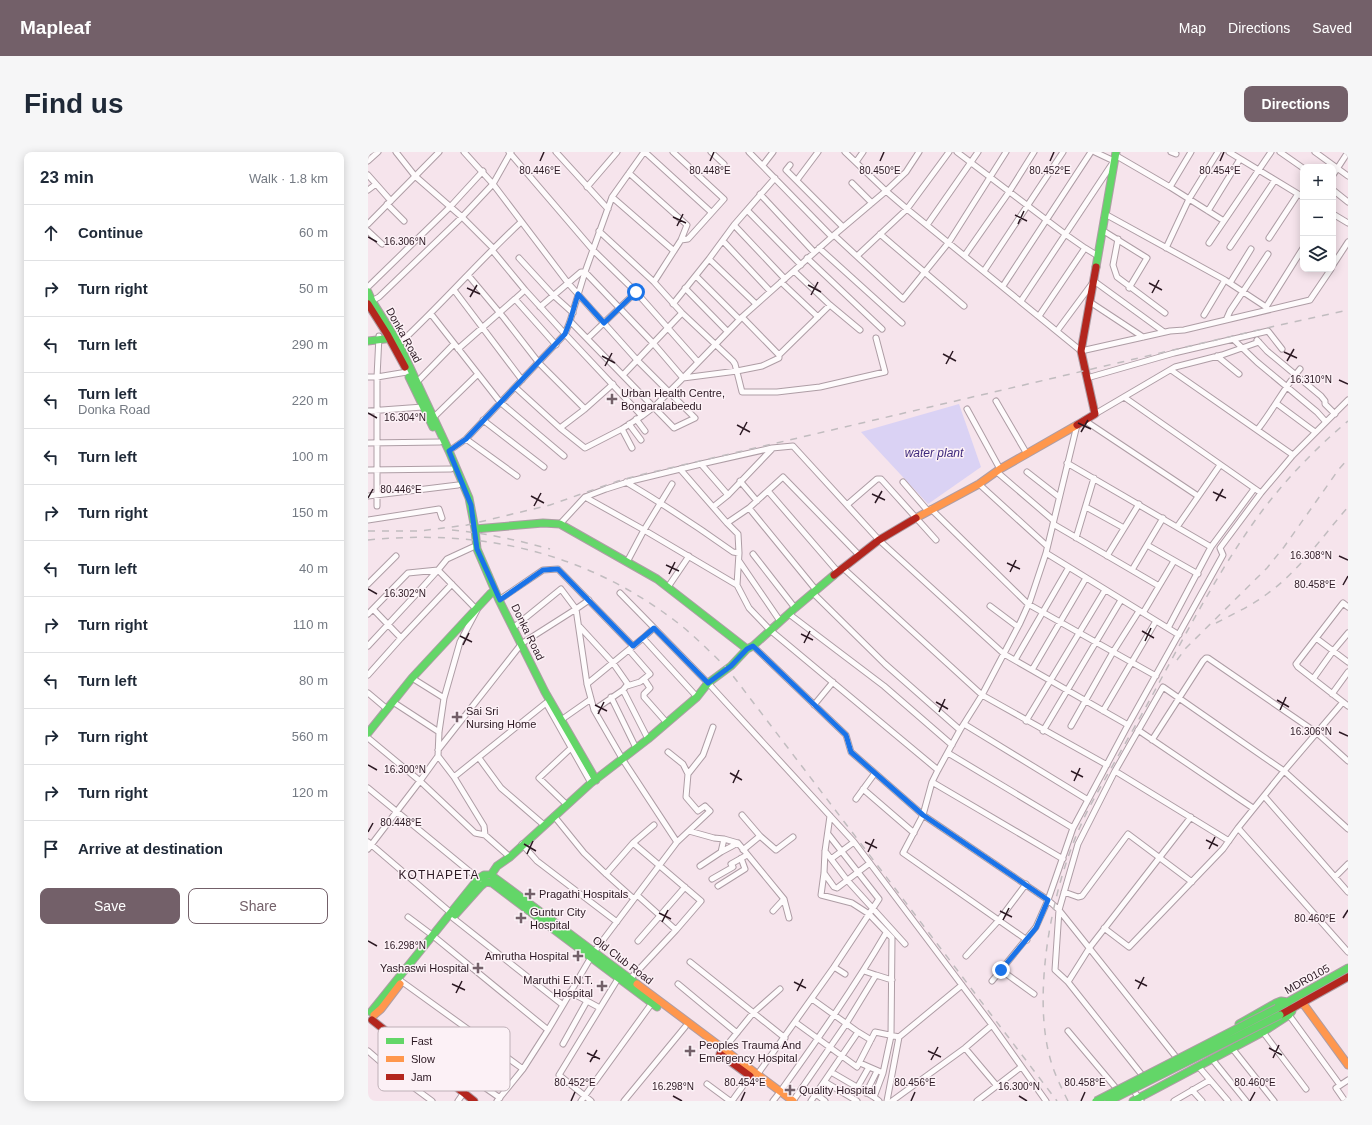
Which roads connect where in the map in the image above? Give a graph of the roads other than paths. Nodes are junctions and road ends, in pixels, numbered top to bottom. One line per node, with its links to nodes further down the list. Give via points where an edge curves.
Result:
1 (378, 152): 34 (street)
2 (396, 152): 46 (street)
3 (440, 152): 46 (street)
4 (464, 152): 43 (street)
5 (510, 152): 54 (street); 107 (street)
6 (556, 152): 55 (street)
7 (617, 152): 55 (street)
8 (644, 152): 44 (street); 74 (street)
9 (673, 152): 74 (street, via 724,199)
10 (711, 152): 37 (street)
11 (749, 152): 38 (street)
12 (773, 152): 38 (street)
13 (818, 152): 50 (street)
14 (845, 152): 35 (street)
15 (864, 152): 35 (street)
16 (919, 152): 58 (street, via 906,172)
17 (949, 152): 71 (street)
18 (956, 152): 36 (street)
19 (978, 152): 36 (street)
20 (1006, 152): 48 (street)
21 (1034, 152): 59 (street)
22 (1063, 152): 68 (street)
23 (1091, 152): 78 (street)
24 (1096, 152): 32 (street)
25 (1191, 152): 56 (street)
26 (1218, 152): 64 (street)
27 (1229, 152): 33 (street)
28 (1271, 152): 42 (street)
29 (1280, 152): 40 (street)
30 (1315, 152): 41 (street)
31 (1348, 152): 41 (street)
32 (1115, 156): 56 (street); 75 (street); 91 (street)
33 (1240, 159): 42 (street); 73 (street)
34 (368, 161)
35 (856, 162): 58 (street)
36 (971, 163): 48 (street); 85 (street)
37 (724, 164)
38 (763, 165): 49 (street)
39 (790, 165): 50 (street, via 786,170)
40 (1300, 166)
41 (1337, 169): 47 (street)
42 (1259, 170): 51 (street); 80 (street)
43 (482, 171): 54 (street); 69 (street)
44 (629, 173): 63 (street); 95 (street, via 687,225)
45 (368, 175): 53 (street)
46 (415, 176): 65 (street); 69 (street)
47 (1348, 176)
48 (990, 177): 59 (street); 97 (street)
49 (775, 178): 61 (street); 92 (street)
50 (797, 180): 86 (street)
51 (1275, 180): 62 (street); 101 (street)
52 (852, 183): 67 (street)
53 (376, 184): 57 (street); 65 (street)
54 (493, 184): 77 (street); 81 (street)
55 (587, 186): 70 (street)
56 (1170, 187): 64 (street)
57 (368, 190)
58 (886, 191): 67 (street); 71 (street)
59 (1009, 192): 68 (street); 112 (street)
60 (1336, 192): 66 (street)
61 (760, 194): 72 (street); 109 (street)
62 (1298, 194): 93 (street)
63 (612, 197): 70 (street); 108 (street)
64 (1189, 199): 73 (street); 104 (street)
65 (389, 202): 79 (street); 83 (street)
66 (1348, 202)
67 (872, 204): 86 (street)
68 (1028, 206): 78 (street); 121 (street)
69 (450, 207): 77 (street); 132 (street)
70 (608, 209): 89 (street)
71 (907, 209): 85 (street); 90 (street)
72 (747, 210): 84 (street); 119 (street)
73 (1208, 211): 80 (street)
74 (712, 212): 95 (street, via 688,239)
75 (1105, 214): 87 (street); 104 (street)
76 (1336, 216): 82 (street)
77 (462, 217): 105 (street); 147 (street, via 379,297)
78 (1047, 220): 91 (street); 133 (street)
79 (404, 221)
80 (1224, 221): 99 (street)
81 (521, 222): 105 (street); 131 (street)
82 (1348, 223)
83 (368, 224)
84 (734, 225): 96 (street); 127 (street)
85 (928, 225): 97 (street)
86 (843, 227): 92 (street)
87 (1102, 230): 94 (street); 114 (street)
88 (368, 231): 100 (street)
89 (599, 231): 107 (street); 130 (street)
90 (880, 234): 113 (street); 123 (street)
91 (1065, 234): 103 (street); 145 (street)
92 (833, 236): 102 (street); 113 (street)
93 (1269, 238)
94 (1118, 239): 135 (street, via 1113,265 1117,277); 135 (street, via 1147,258)
95 (681, 240): 108 (street)
96 (723, 241): 117 (street); 138 (street)
97 (949, 242): 112 (street); 123 (street)
98 (1348, 242): 118 (street)
99 (1209, 243)
100 (382, 244)
101 (1230, 247)
102 (819, 248): 109 (street); 166 (street)
103 (1085, 248): 114 (street); 160 (street)
104 (1166, 248): 129 (street)
105 (493, 249): 125 (street); 137 (street)
106 (1251, 249): 129 (street)
107 (593, 250): 122 (street); 141 (street)
108 (674, 251): 130 (street)
109 (814, 252): 116 (street)
110 (1300, 253): 139 (street, via 1266,307)
111 (1268, 254): 139 (street)
112 (965, 255): 121 (street)
113 (857, 256): 123 (street, via 903,299)
114 (1098, 256): 128 (street)
115 (519, 258): 143 (street)
116 (807, 258): 119 (street); 169 (street)
117 (709, 259): 126 (street); 149 (street)
118 (1336, 260)
119 (801, 265): 120 (street)
120 (794, 271): 127 (street); 150 (street)
121 (984, 271): 133 (street)
122 (585, 272): 131 (street, via 581,272); 142 (street); 153 (street)
123 (924, 272): 152 (street)
124 (1328, 272): 163 (street, via 1310,300)
125 (468, 274): 136 (street); 154 (street)
126 (696, 276): 134 (street); 162 (street)
127 (783, 280): 138 (street); 161 (street)
128 (1094, 281): 146 (street); 172 (street); 173 (street)
129 (1228, 281): 139 (street); 159 (street)
130 (654, 282): 148 (street)
131 (568, 283): 142 (street); 143 (street)
132 (368, 286)
133 (1003, 286): 145 (street)
134 (685, 288): 148 (street); 171 (street)
135 (1129, 288): 157 (street)
136 (454, 290): 158 (street); 167 (street)
137 (525, 290): 144 (street); 151 (street)
138 (770, 291): 149 (street)
139 (1244, 291): 163 (street)
140 (368, 292): 147 (street, Donka Road)
141 (636, 292): 153 (street); 168 (street)
142 (578, 294): 155 (street); 165 (street)
143 (553, 295): 151 (street); 155 (street)
144 (515, 299): 154 (street); 186 (street)
145 (1021, 301): 160 (street)
146 (1090, 302): 178 (street); 191 (street)
147 (369, 303): 176 (street, Donka Road)
148 (673, 304): 156 (street)
149 (756, 304): 162 (street)
150 (830, 305): 161 (street); 170 (street)
151 (540, 306): 174 (street)
152 (964, 306)
153 (620, 308): 165 (street); 184 (street)
154 (500, 313): 167 (street); 196 (street)
155 (573, 313): 164 (street)
156 (682, 313): 168 (street); 187 (street)
157 (1165, 313)
158 (431, 314): 185 (street); 188 (street)
159 (1204, 315)
160 (1039, 316): 172 (street)
161 (818, 317): 192 (street)
162 (741, 318): 171 (street); 192 (street)
163 (1226, 320): 173 (street)
164 (570, 321): 174 (street); 179 (street)
165 (604, 323): 179 (street); 194 (street)
166 (902, 323)
167 (483, 328): 188 (street); 209 (street)
168 (667, 329): 184 (street); 195 (street)
169 (882, 329)
170 (860, 330)
171 (727, 331): 187 (street)
172 (1057, 331): 191 (street)
173 (1164, 332): 178 (street)
174 (565, 334): 186 (street); 211 (street)
175 (1252, 335): 181 (street); 183 (street); 190 (street, via 1268,331)
176 (387, 336): 177 (street); 182 (street); 185 (street, Donka Road); 200 (street, Donka Road); 206 (street)
177 (368, 337)
178 (1143, 337): 191 (street)
179 (588, 338): 203 (street)
180 (876, 338): 199 (street, via 885,372 820,387 777,392 742,392)
181 (1233, 340): 189 (street); 208 (street, via 1174,353)
182 (368, 341)
183 (1259, 342): 189 (street); 204 (street)
184 (653, 343): 194 (street); 207 (street)
185 (399, 344): 210 (street, Donka Road)
186 (556, 345): 196 (street)
187 (715, 345): 195 (street); 199 (street, via 733,361)
188 (456, 347): 201 (street); 210 (street)
189 (1242, 348): 193 (street); 212 (street)
190 (1282, 349)
191 (1081, 351): 208 (street)
192 (778, 355): 199 (street, via 779,358 762,366)
193 (1217, 356): 198 (street); 202 (street)
194 (637, 360): 203 (street); 214 (street)
195 (698, 362): 207 (street)
196 (539, 363): 209 (street); 222 (street)
197 (1300, 369): 204 (street)
198 (1171, 370): 215 (street); 238 (street)
199 (737, 371): 207 (street)
200 (407, 372): 206 (street); 220 (street, Donka Road)
201 (478, 374): 217 (street); 229 (street)
202 (1239, 374)
203 (622, 375): 221 (street)
204 (1295, 375): 212 (street); 227 (street, via 1321,396)
205 (368, 377): 206 (street)
206 (377, 377): 225 (street)
207 (682, 378): 214 (street)
208 (1087, 378): 226 (street)
209 (522, 380): 213 (street)
210 (417, 382): 229 (street, Donka Road)
211 (613, 384): 222 (street); 228 (street)
212 (1286, 386): 219 (street); 233 (street)
213 (515, 387): 217 (street); 236 (street)
214 (669, 392): 221 (street); 221 (street, via 695,418 674,428)
215 (1124, 397): 226 (street); 254 (street)
216 (1348, 400): 227 (street)
217 (500, 402): 231 (street); 251 (street)
218 (996, 402): 249 (street)
219 (1276, 403): 238 (street); 240 (street)
220 (423, 407): 225 (street); 243 (street, Donka Road)
221 (654, 407): 228 (street)
222 (585, 409): 236 (street)
223 (967, 409): 260 (street)
224 (368, 411): 225 (street)
225 (377, 411): 245 (street)
226 (1095, 414): 232 (street)
227 (1335, 414): 233 (street)
228 (642, 416): 230 (street)
229 (434, 417): 248 (street, Donka Road)
230 (636, 419): 234 (street); 239 (street)
231 (483, 420): 241 (street); 255 (street)
232 (1084, 420): 235 (street); 276 (street)
233 (1326, 422): 240 (street)
234 (629, 424): 237 (street); 242 (street)
235 (1077, 425): 249 (street); 252 (street)
236 (560, 428): 237 (street, via 585,448)
237 (622, 429): 246 (street)
238 (1258, 429): 250 (street)
239 (645, 431)
240 (1315, 432): 250 (street)
241 (466, 439): 248 (street); 262 (street)
242 (641, 440)
243 (440, 442): 245 (street); 256 (street, Donka Road)
244 (368, 443): 245 (street)
245 (376, 443): 259 (street)
246 (632, 448)
247 (772, 448): 253 (street); 264 (street); 281 (street, via 793,446)
248 (449, 451): 297 (street, Donka Road, via 469,498)
249 (1026, 454): 260 (street)
250 (1293, 455): 272 (street)
251 (564, 456)
252 (1067, 463): 263 (street); 278 (street)
253 (701, 464): 257 (street); 273 (street)
254 (1220, 465): 270 (street); 276 (street)
255 (544, 467)
256 (451, 469): 259 (street); 269 (street, Donka Road)
257 (680, 469): 265 (street); 284 (street)
258 (368, 470): 259 (street)
259 (376, 470): 275 (street)
260 (998, 470): 268 (street); 292 (street)
261 (1027, 472): 278 (street)
262 (517, 476)
263 (1094, 478): 282 (street); 285 (street)
264 (740, 481): 273 (street); 279 (street)
265 (626, 482): 277 (street); 280 (street)
266 (903, 482): 287 (street)
267 (672, 484): 280 (street)
268 (979, 484): 287 (street); 303 (street)
269 (458, 485): 275 (street); 304 (street, Donka Road, via 466,504)
270 (1254, 489): 272 (street); 305 (street)
271 (768, 491): 279 (street); 309 (street, via 783,477); 318 (street)
272 (1261, 493): 357 (street, via 1220,548 1223,555)
273 (728, 495): 284 (street)
274 (368, 496): 275 (street)
275 (376, 496): 283 (street)
276 (1198, 496): 295 (street)
277 (585, 497): 294 (street); 298 (street)
278 (1059, 497): 292 (street)
279 (757, 501): 286 (street)
280 (661, 502): 298 (street); 306 (street, via 733,552)
281 (848, 504): 289 (street, via 876,479 881,479); 300 (street)
282 (1139, 504): 290 (street); 296 (street)
283 (377, 506)
284 (713, 507): 293 (street)
285 (1086, 507): 296 (street); 299 (street)
286 (750, 508): 293 (street); 328 (street)
287 (930, 510): 289 (street); 334 (street)
288 (442, 518): 291 (street, via 439,509)
289 (916, 518): 300 (street); 301 (street)
290 (1163, 518): 295 (street); 302 (street)
291 (368, 520)
292 (1053, 522): 299 (street); 303 (street)
293 (727, 523): 306 (street, via 738,534)
294 (560, 524): 297 (street); 314 (street)
295 (1177, 527): 305 (street)
296 (1124, 528): 312 (street)
297 (475, 529): 331 (street, Donka Road, via 477,549)
298 (644, 530): 311 (street); 314 (street)
299 (1076, 538): 312 (street)
300 (879, 540): 309 (street); 368 (street)
301 (936, 540)
302 (1147, 544): 313 (street); 319 (street)
303 (1047, 546): 307 (street)
304 (473, 547): 317 (street, via 447,559); 329 (street, Donka Road)
305 (1211, 547): 320 (street)
306 (739, 553): 315 (street)
307 (1046, 553): 316 (street); 334 (street)
308 (753, 554): 337 (street)
309 (859, 555): 318 (street)
310 (396, 556): 322 (street)
311 (689, 556): 324 (street); 326 (street)
312 (1107, 556): 319 (street)
313 (1174, 560): 320 (street); 325 (street)
314 (627, 562): 326 (street)
315 (739, 562): 324 (street); 345 (street)
316 (1069, 567): 321 (street); 341 (street)
317 (438, 570): 323 (street); 338 (street, via 408,573); 348 (street)
318 (840, 570): 328 (street); 388 (street)
319 (1132, 570): 325 (street)
320 (1198, 574): 353 (street)
321 (1086, 578): 327 (street); 347 (street)
322 (368, 584)
323 (452, 584): 340 (street); 358 (street)
324 (737, 585): 354 (street, via 749,608)
325 (1159, 586): 342 (street)
326 (668, 587): 365 (street)
327 (1104, 590): 333 (street); 355 (street)
328 (814, 592): 337 (street); 410 (street, via 885,664)
329 (491, 593): 340 (street); 362 (street, Donka Road)
330 (620, 593): 352 (street)
331 (500, 600): 332 (street, via 543,570 558,569); 351 (street, Donka Road)
332 (589, 600): 339 (street); 364 (street)
333 (1121, 600): 342 (street); 361 (street)
334 (1028, 604): 341 (street); 350 (street)
335 (990, 606): 350 (street)
336 (1348, 607): 360 (street, via 1343,603)
337 (795, 608): 344 (street)
338 (373, 609): 343 (street); 348 (street)
339 (576, 609): 349 (street); 351 (street, via 561,589); 362 (street)
340 (476, 610): 377 (street); 391 (street, via 460,642)
341 (1043, 612): 347 (street); 369 (street)
342 (1141, 612): 346 (street); 367 (street)
343 (368, 614)
344 (789, 614): 345 (street); 419 (street, via 884,686)
345 (780, 621): 354 (street)
346 (1156, 621): 353 (street); 370 (street)
347 (1060, 622): 355 (street); 373 (street)
348 (388, 625): 358 (street); 363 (street)
349 (579, 626): 372 (street); 383 (street)
350 (1018, 627): 368 (street)
351 (513, 628): 362 (street, Donka Road)
352 (654, 628): 359 (street); 382 (street)
353 (1168, 628): 357 (street)
354 (770, 630): 365 (street); 381 (street)
355 (1079, 632): 361 (street); 380 (street)
356 (1348, 632): 366 (street)
357 (1179, 635): 376 (street)
358 (401, 638): 375 (street)
359 (643, 638): 364 (street); 390 (street)
360 (1316, 638): 366 (street); 379 (street, via 1296,664)
361 (1095, 642): 367 (street); 385 (street)
362 (520, 645): 397 (street, Donka Road); 403 (street, Donka Road); 422 (street)
363 (368, 646)
364 (631, 648): 372 (street); 378 (street, via 649,673)
365 (750, 648): 382 (street); 398 (street)
366 (1333, 651): 371 (street); 379 (street)
367 (1114, 652): 370 (street); 394 (street)
368 (1004, 654): 369 (street); 388 (street)
369 (1015, 660): 373 (street)
370 (1131, 662): 376 (street); 402 (street)
371 (1348, 662)
372 (613, 663): 383 (street); 384 (street, via 627,683)
373 (1032, 670): 380 (street)
374 (1348, 672): 387 (street)
375 (368, 675)
376 (1156, 676): 407 (street)
377 (412, 678): 391 (street); 395 (street)
378 (644, 679): 384 (street); 405 (street, via 650,688 644,697)
379 (1313, 679): 387 (street)
380 (1050, 680): 385 (street); 404 (street)
381 (833, 682): 398 (street); 430 (street)
382 (708, 683): 390 (street); 450 (street)
383 (587, 684): 393 (street)
384 (625, 688): 389 (street); 417 (street)
385 (1067, 690): 394 (street); 411 (street)
386 (368, 693): 400 (street)
387 (1332, 694): 396 (street)
388 (982, 696): 404 (street); 406 (street)
389 (611, 697): 401 (street); 421 (street)
390 (697, 697): 405 (street)
391 (444, 698): 413 (street)
392 (1179, 698): 412 (street, via 1163,688); 415 (street, via 1202,661 1208,658); 418 (street); 432 (street)
393 (591, 699): 401 (street); 403 (street)
394 (1085, 700): 402 (street); 408 (street)
395 (393, 702): 400 (street); 413 (street)
396 (1343, 702): 399 (street); 415 (street)
397 (546, 703): 420 (street, Donka Road); 426 (street)
398 (814, 705): 433 (street, via 846,735 851,752)
399 (1348, 706)
400 (387, 709): 414 (street)
401 (594, 710): 427 (street)
402 (1103, 711): 407 (street)
403 (561, 720): 437 (street, Donka Road)
404 (1026, 721): 411 (street)
405 (667, 723): 417 (street)
406 (964, 724): 410 (street); 443 (street)
407 (1128, 725): 429 (street)
408 (1070, 726)
409 (713, 727): 434 (street, via 703,755)
410 (960, 730): 419 (street)
411 (1042, 730): 429 (street)
412 (1138, 730): 418 (street); 431 (street)
413 (439, 732): 422 (street)
414 (368, 733)
415 (1317, 733): 428 (street); 432 (street)
416 (368, 738): 436 (street)
417 (648, 739): 421 (street)
418 (1152, 740): 445 (street)
419 (952, 745): 424 (street)
420 (571, 748): 437 (street, Donka Road); 444 (street, via 540,778)
421 (636, 748): 427 (street)
422 (438, 750): 425 (street)
423 (668, 752): 434 (street, via 683,764)
424 (948, 753): 430 (street); 454 (street)
425 (438, 756): 435 (street); 436 (street)
426 (479, 758): 435 (street); 453 (street, via 502,788)
427 (623, 760): 437 (street); 465 (street)
428 (1348, 761)
429 (1107, 766): 443 (street)
430 (938, 770): 438 (street)
431 (1115, 770): 451 (street); 497 (street, via 1078,844)
432 (1284, 770): 441 (street); 456 (street)
433 (875, 773): 440 (street); 448 (street)
434 (688, 774): 457 (street, via 686,797 698,810 705,806 710,810)
435 (454, 778): 460 (street, via 484,826)
436 (420, 781): 446 (street); 460 (street, via 475,833)
437 (593, 782): 444 (street)
438 (932, 782): 448 (street); 480 (street)
439 (368, 788): 446 (street)
440 (863, 789): 442 (street); 458 (street)
441 (1264, 796): 445 (street); 489 (street)
442 (856, 799)
443 (1088, 800): 454 (street)
444 (567, 805): 449 (street)
445 (1253, 808): 455 (street)
446 (397, 812): 470 (street); 492 (street)
447 (742, 815): 461 (street)
448 (923, 815): 458 (street); 494 (street)
449 (554, 816): 453 (street); 487 (street, via 584,853)
450 (830, 816): 459 (street); 466 (street)
451 (1191, 817): 464 (street); 478 (street)
452 (654, 824): 467 (street)
453 (544, 825): 469 (street)
454 (1073, 828): 480 (street)
455 (1238, 828): 464 (street); 520 (street)
456 (1348, 829)
457 (689, 831): 463 (street); 465 (street)
458 (914, 833): 510 (street, via 903,853)
459 (828, 834): 472 (street); 474 (street)
460 (485, 835): 476 (street)
461 (760, 836): 462 (street, via 776,850); 471 (street)
462 (793, 837)
463 (724, 839): 468 (street); 473 (street)
464 (1229, 840): 493 (street, via 1224,849)
465 (677, 842): 482 (street)
466 (854, 842): 474 (street); 481 (street)
467 (633, 843): 482 (street); 487 (street)
468 (738, 843): 471 (street); 473 (street)
469 (522, 844): 476 (street); 511 (street, via 537,861)
470 (369, 845): 506 (street)
471 (743, 850): 475 (street)
472 (825, 851): 479 (street); 485 (street)
473 (721, 852): 483 (street)
474 (842, 852): 479 (street); 486 (street)
475 (747, 855): 477 (street); 500 (street)
476 (510, 856): 488 (street, via 497,866)
477 (741, 858): 490 (street, via 732,864 732,867); 495 (street, via 745,869)
478 (1159, 858): 493 (street); 497 (street, via 1128,834 1082,896); 512 (street)
479 (831, 859): 491 (street)
480 (1063, 859): 501 (street)
481 (870, 863): 486 (street); 538 (street)
482 (659, 866): 496 (street); 499 (street)
483 (700, 866)
484 (1347, 868): 489 (street)
485 (824, 873): 491 (street, via 837,888); 505 (street, via 821,895 852,903)
486 (858, 873): 491 (street); 502 (street, via 879,899)
487 (606, 874): 499 (street)
488 (491, 875): 492 (street, via 484,875); 521 (street, Old Club Road)
489 (1335, 877): 498 (street)
490 (712, 879)
491 (848, 880): 502 (street)
492 (481, 881): 506 (street); 521 (street, Old Club Road, via 494,884)
493 (1192, 882): 512 (street, via 1129,947)
494 (1026, 884): 501 (street); 510 (street)
495 (718, 886)
496 (685, 887): 507 (street); 513 (street, via 701,901)
497 (1064, 892): 503 (street)
498 (1348, 892)
499 (635, 897): 507 (street); 511 (street)
500 (784, 899): 504 (street); 509 (street)
501 (1048, 900): 503 (street); 516 (street, via 1036,928)
502 (873, 909): 505 (street); 518 (street)
503 (1059, 910): 519 (street); 536 (street, via 1054,970)
504 (773, 911)
505 (869, 914): 514 (street); 524 (street)
506 (452, 915): 515 (street); 546 (street)
507 (660, 916): 513 (street); 517 (street)
508 (408, 917): 515 (street)
509 (789, 918)
510 (999, 920): 516 (street); 522 (street)
511 (617, 922): 521 (street)
512 (1104, 928): 519 (street)
513 (676, 930): 532 (street)
514 (886, 933): 527 (street); 533 (street, via 892,938)
515 (434, 937): 534 (street); 552 (street); 559 (street)
516 (1027, 940): 526 (street)
517 (638, 941)
518 (905, 944)
519 (1090, 947): 536 (street); 576 (street)
520 (1348, 952)
521 (593, 955): 531 (street, Old Club Road); 532 (street, Old Club Road); 540 (street)
522 (966, 956)
523 (690, 962): 550 (street)
524 (834, 967): 528 (street); 542 (street)
525 (1348, 968): 548 (street, MDR0105, via 1311,988)
526 (1001, 970): 535 (street); 541 (street)
527 (864, 971): 529 (street); 551 (street)
528 (845, 974)
529 (876, 975): 533 (street); 554 (street)
530 (1348, 977): 545 (street, MDR0105)
531 (618, 978): 544 (street, Old Club Road); 547 (street)
532 (630, 979): 573 (street, Old Club Road)
533 (892, 980): 564 (street)
534 (401, 981): 552 (street, via 381,1009); 557 (street)
535 (992, 981)
536 (1068, 982): 589 (street)
537 (678, 984): 563 (street)
538 (962, 986): 555 (street); 566 (street)
539 (780, 989): 550 (street)
540 (570, 992): 543 (street); 546 (street)
541 (1034, 994)
542 (812, 999): 551 (street); 553 (street)
543 (587, 1001): 547 (street); 569 (street)
544 (652, 1002): 558 (street, Old Club Road); 610 (street)
545 (1302, 1002): 548 (street, MDR0105); 581 (street)
546 (563, 1005): 559 (street)
547 (600, 1008): 610 (street, via 559,1075)
548 (1290, 1008): 549 (street, MDR0105); 562 (street); 576 (street, via 1282,1001 1276,1003); 597 (street)
549 (1279, 1012): 633 (street, MDR0105, bridge); 634 (street, bridge)
550 (753, 1013): 563 (street); 565 (street)
551 (834, 1015): 554 (street); 567 (street)
552 (370, 1018): 556 (street)
553 (796, 1022): 565 (street); 567 (street)
554 (846, 1024): 561 (street); 570 (street)
555 (992, 1025): 571 (street); 584 (street)
556 (381, 1027)
557 (465, 1027)
558 (685, 1027): 590 (street, Old Club Road); 621 (street)
559 (548, 1030): 585 (street)
560 (1068, 1031): 600 (street)
561 (858, 1032): 568 (street); 575 (street)
562 (1263, 1032): 572 (street); 601 (street)
563 (737, 1033): 573 (street)
564 (891, 1036): 566 (street); 568 (street, via 875,1032); 588 (street)
565 (785, 1038): 590 (street)
566 (899, 1038): 629 (street)
567 (818, 1039): 570 (street); 611 (street)
568 (871, 1040): 580 (street)
569 (563, 1044)
570 (830, 1047): 575 (street); 624 (street)
571 (965, 1048): 598 (street); 630 (street)
572 (1232, 1048): 577 (street); 639 (street)
573 (723, 1050): 590 (street, Old Club Road)
574 (368, 1051): 578 (street)
575 (842, 1056): 580 (street, via 857,1067); 587 (street)
576 (1176, 1057): 589 (street)
577 (1212, 1059): 582 (street); 638 (street)
578 (378, 1060)
579 (510, 1060): 585 (street)
580 (860, 1063): 583 (street)
581 (1348, 1065)
582 (1198, 1066): 591 (street); 615 (street)
583 (869, 1067): 586 (street); 599 (street)
584 (1022, 1067): 598 (street); 632 (street)
585 (523, 1069): 596 (street)
586 (877, 1071): 588 (street); 608 (street)
587 (831, 1072): 593 (street); 599 (street)
588 (883, 1073): 612 (street)
589 (1142, 1075): 594 (street)
590 (754, 1076): 611 (street, Old Club Road); 622 (street)
591 (1210, 1080): 602 (street); 637 (street)
592 (1348, 1080): 597 (street)
593 (825, 1082): 609 (street); 614 (street)
594 (1128, 1083): 600 (street); 615 (street)
595 (707, 1084): 622 (street)
596 (510, 1085)
597 (1340, 1085): 640 (street, via 1336,1088)
598 (997, 1086): 631 (street)
599 (858, 1088): 608 (street)
600 (1116, 1088): 634 (street, via 1103,1094)
601 (1306, 1089)
602 (1192, 1090): 635 (street); 636 (street)
603 (418, 1091): 616 (street)
604 (461, 1091): 607 (street)
605 (488, 1091): 613 (street)
606 (505, 1091): 613 (street)
607 (463, 1093): 617 (street); 618 (street)
608 (866, 1093): 612 (street)
609 (816, 1094): 625 (street); 626 (street)
610 (584, 1096): 619 (street); 620 (street)
611 (777, 1096): 623 (street, Old Club Road); 624 (street, Old Club Road)
612 (874, 1098): 628 (street)
613 (498, 1099)
614 (850, 1099): 627 (street)
615 (1137, 1100)
616 (432, 1101)
617 (458, 1101)
618 (474, 1101)
619 (581, 1101)
620 (591, 1101)
621 (624, 1101)
622 (731, 1101)
623 (784, 1101)
624 (793, 1101)
625 (811, 1101)
626 (826, 1101)
627 (857, 1101)
628 (879, 1101)
629 (887, 1101)
630 (892, 1101)
631 (977, 1101)
632 (1046, 1101)
633 (1096, 1101)
634 (1109, 1101)
635 (1174, 1101)
636 (1202, 1101)
637 (1228, 1101)
638 (1246, 1101)
639 (1274, 1101)
640 (1345, 1101)

